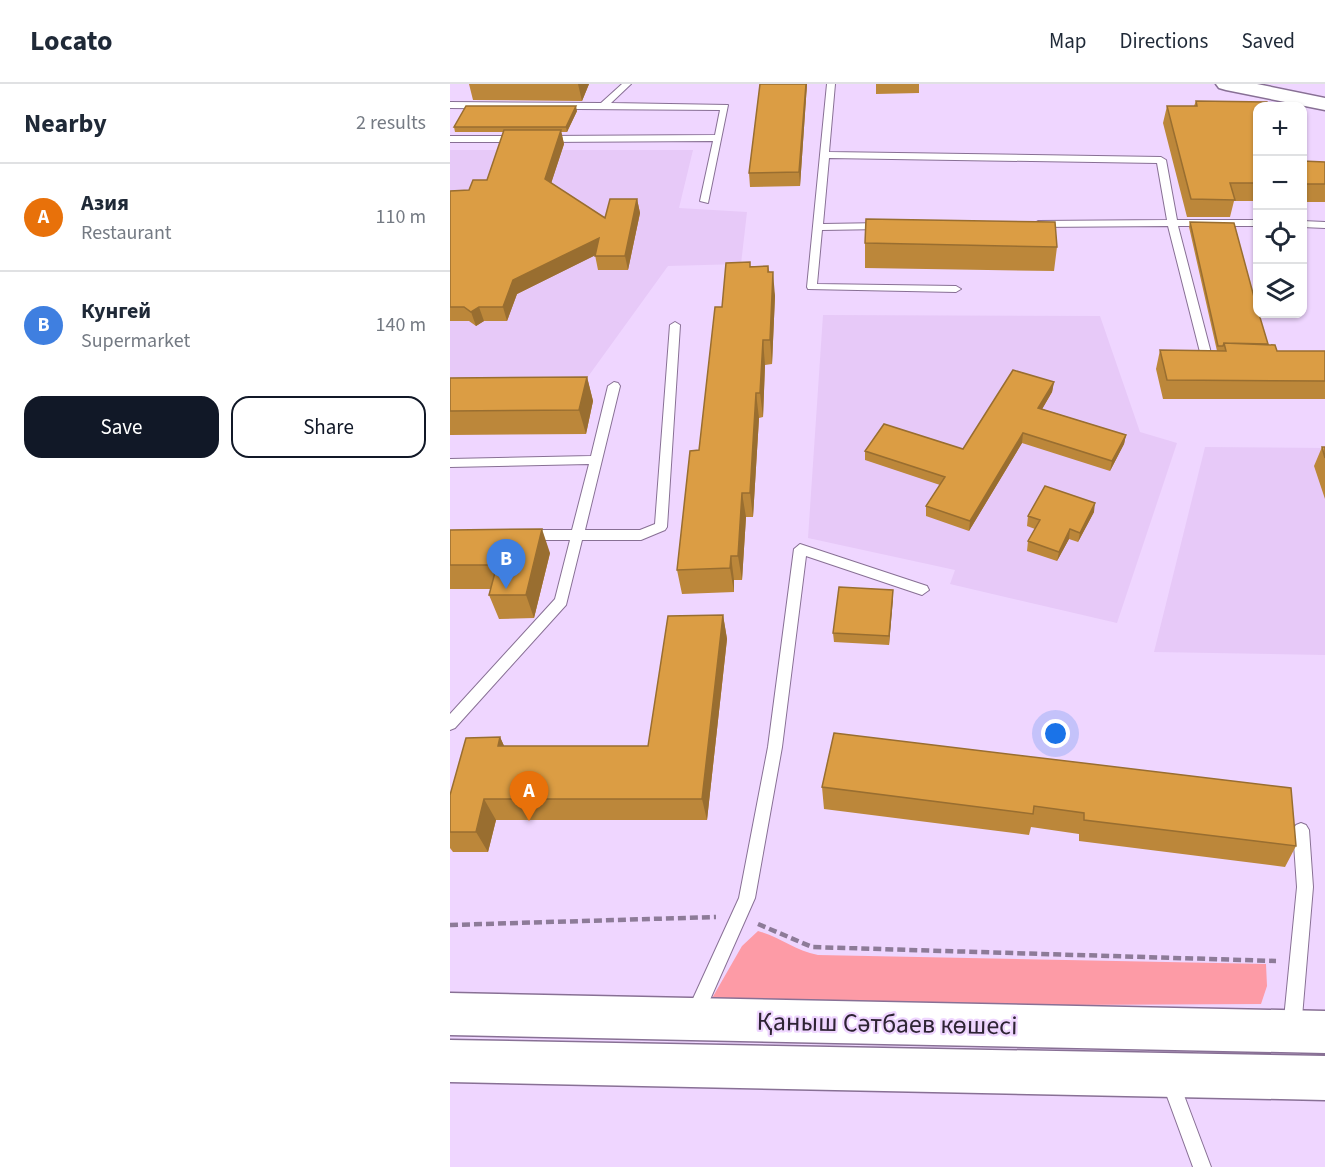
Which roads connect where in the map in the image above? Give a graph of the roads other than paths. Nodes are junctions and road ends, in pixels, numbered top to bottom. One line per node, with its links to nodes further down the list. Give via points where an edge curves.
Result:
1 (627, 84): 6 (lane)
2 (831, 84): 9 (lane)
3 (1226, 84): 4 (main road)
4 (1325, 104)
5 (450, 105): 6 (lane)
6 (603, 106): 7 (lane, via 725,107)
7 (717, 138): 8 (lane); 10 (lane)
8 (450, 139)
9 (825, 155): 11 (lane, via 1161,160); 17 (lane)
10 (705, 201)
11 (1172, 222): 12 (lane); 13 (lane); 20 (lane, via 1206,356)
12 (1253, 223)
13 (1031, 224)
14 (1307, 224): 15 (lane)
15 (1325, 225)
16 (889, 226): 17 (lane)
17 (818, 227): 18 (lane, via 812,287)
18 (956, 289)
19 (675, 325): 25 (lane, via 661,527 641,535)
20 (1230, 356)
21 (614, 386): 22 (lane)
22 (595, 460): 23 (lane); 25 (lane)
23 (450, 463)
24 (519, 535): 25 (lane)
25 (576, 536): 27 (lane, via 561,600)
26 (922, 590): 30 (lane, via 800,549 775,747 747,898)
27 (450, 724)
28 (1301, 830): 31 (lane, via 1305,887 1298,962)
29 (450, 1014): 30 (main road, Қаныш Сәтбаев көшесі)
30 (693, 1019): 31 (main road, Қаныш Сәтбаев көшесі)
31 (1309, 1032)
32 (450, 1061): 33 (main road, Қаныш Сәтбаев көшесі)
33 (1168, 1075): 34 (main road, Қаныш Сәтбаев көшесі); 35 (lane)
34 (1325, 1078)
35 (1202, 1167)

